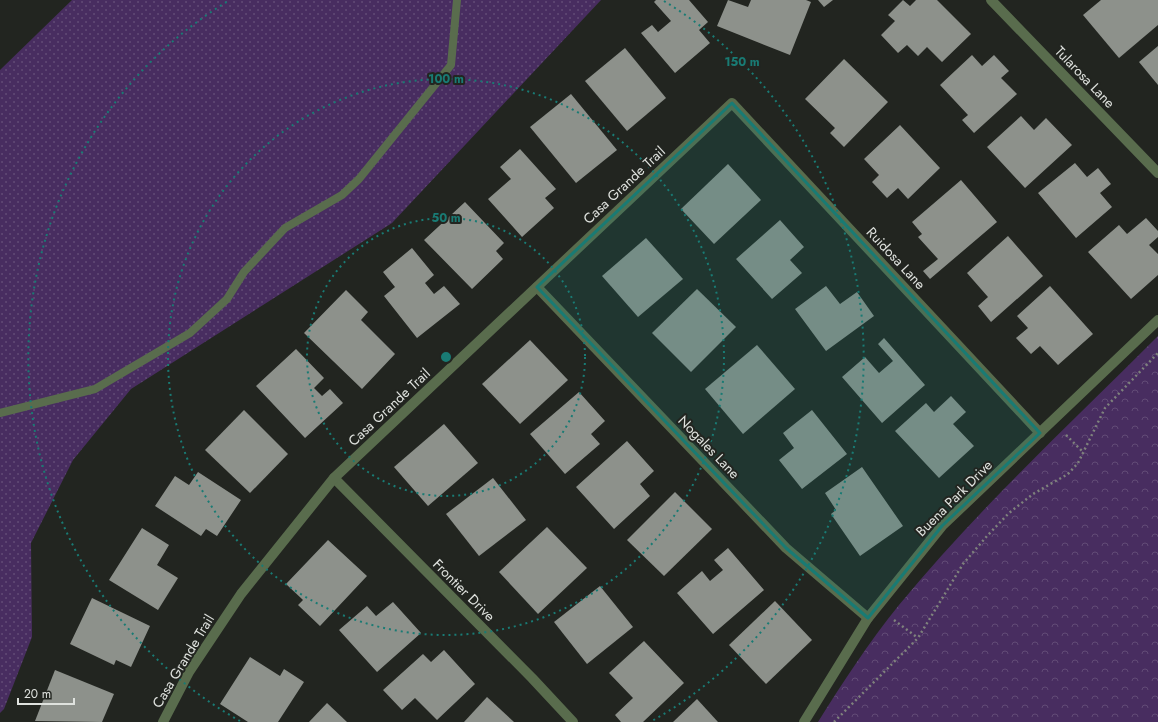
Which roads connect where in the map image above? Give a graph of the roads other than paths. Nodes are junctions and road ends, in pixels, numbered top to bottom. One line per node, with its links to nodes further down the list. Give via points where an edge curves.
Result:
1 (457, 0): 7 (lane, via 452,65 359,179 342,195 285,228 244,272 227,299 190,333 95,389)
2 (991, 0): 4 (street, Tularosa Lane)
3 (732, 103): 5 (street, Casa Grande Trail); 8 (street, Ruidosa Lane)
4 (1158, 173)
5 (537, 287): 9 (street, Casa Grande Trail); 10 (street, Nogales Lane, via 786,548)
6 (1158, 320): 8 (street, Buena Park Drive)
7 (0, 413)
8 (1040, 433): 10 (street, Buena Park Drive, via 942,526)
9 (334, 478): 11 (street, Casa Grande Trail, via 241,594 189,672); 12 (street, Frontier Drive, via 527,672)
10 (868, 618): 13 (street, Buena Park Drive)
11 (163, 722)
12 (573, 722)
13 (804, 722)

